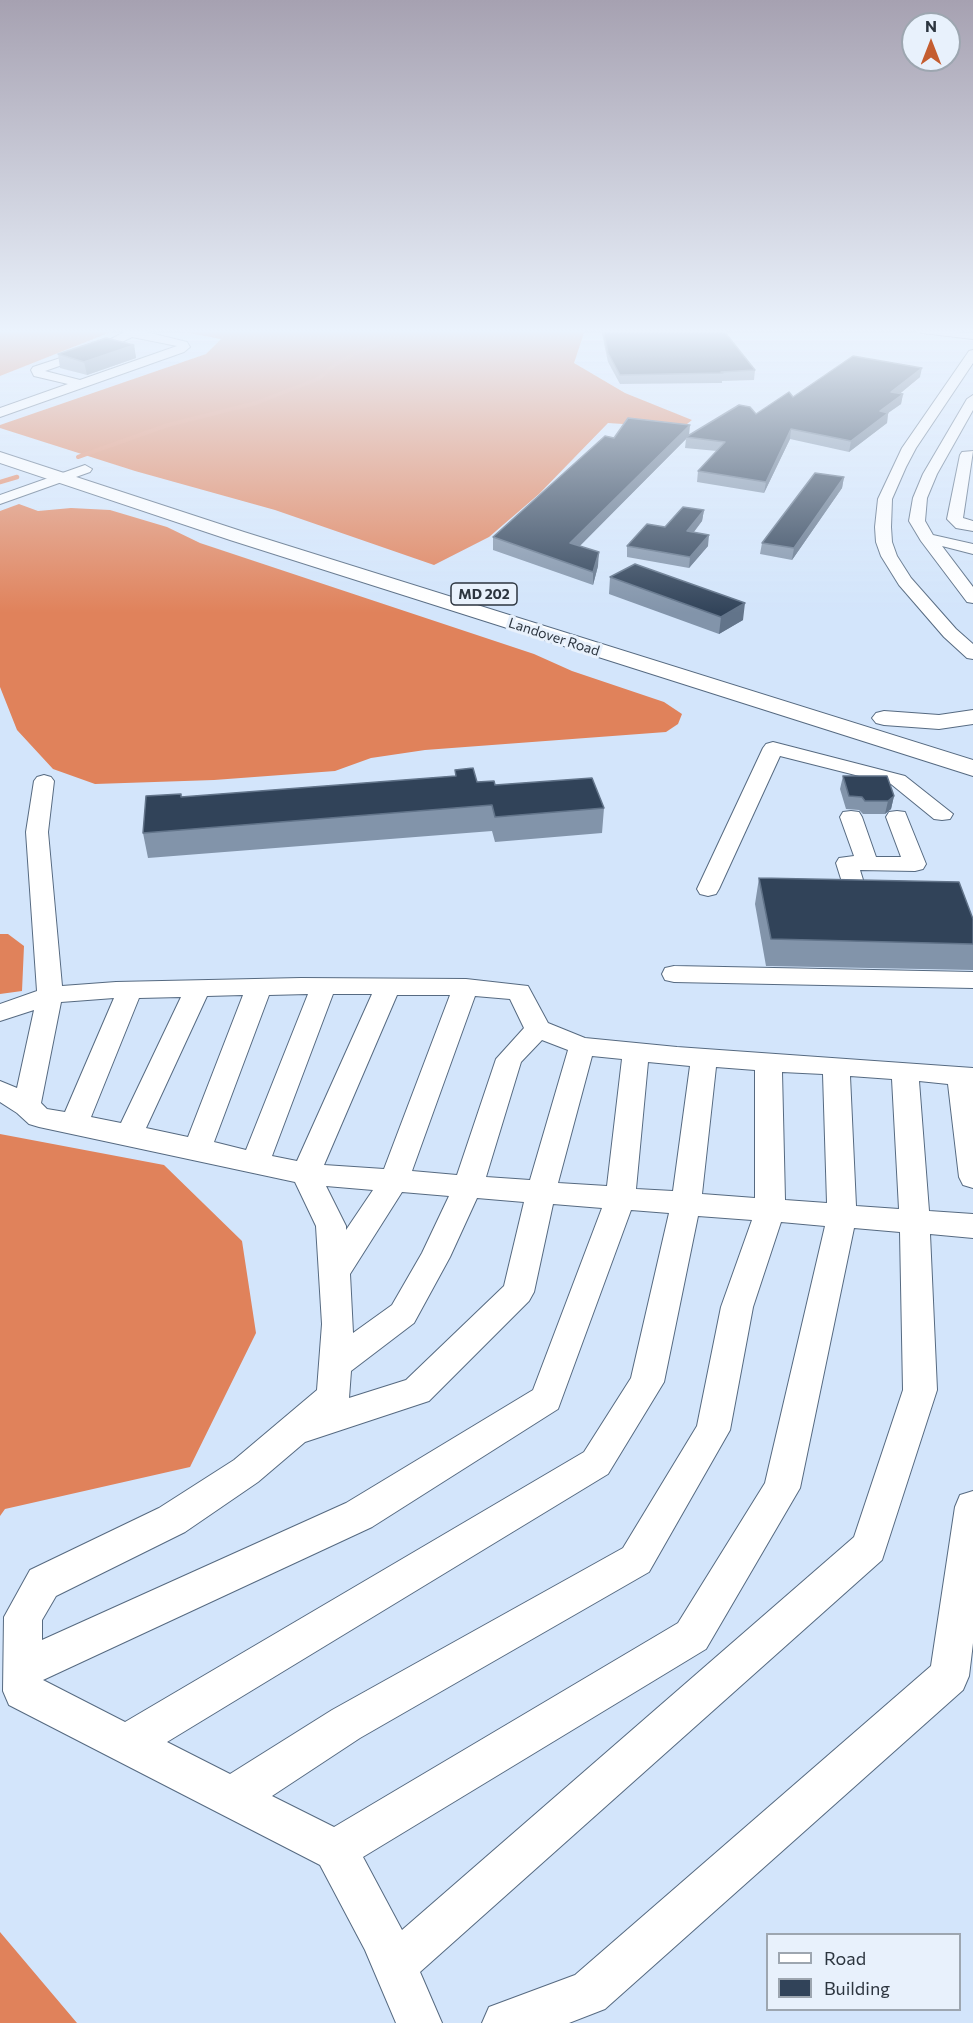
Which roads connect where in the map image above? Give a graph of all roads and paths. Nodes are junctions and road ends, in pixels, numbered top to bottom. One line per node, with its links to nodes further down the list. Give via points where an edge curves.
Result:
1 (924, 424): 4 (street)
2 (963, 424): 3 (street)
3 (960, 433): 4 (street); 12 (street, via 920,498 917,521)
4 (917, 435): 16 (street, via 889,485 883,514 884,542)
5 (0, 439): 8 (main road, Landover Road / MD 202)
6 (973, 455): 11 (street, via 967,455 955,519 961,525)
7 (0, 457): 9 (main road, Landover Road / MD 202)
8 (85, 469): 9 (street); 19 (main road, Landover Road / MD 202)
9 (60, 478): 10 (street); 22 (main road, Landover Road / MD 202)
10 (0, 500)
11 (973, 526)
12 (927, 538): 13 (street); 15 (street)
13 (973, 549)
14 (971, 572): 15 (street)
15 (955, 576): 16 (street); 17 (street)
16 (905, 581): 18 (street)
17 (973, 598)
18 (973, 654)
19 (703, 662)
20 (973, 717): 21 (main road, via 939,722 873,715)
21 (973, 746)
22 (973, 768)
23 (44, 781): 38 (street, via 37,832)
24 (942, 814): 28 (street, via 898,780 773,748)
25 (851, 817): 27 (street)
26 (897, 818): 27 (street, via 915,864)
27 (867, 863): 29 (street, via 847,863)
28 (708, 889)
29 (855, 893)
30 (674, 974): 31 (street)
31 (973, 980)
32 (324, 986): 33 (street); 34 (street); 52 (street)
33 (388, 986): 35 (street); 54 (street)
34 (260, 987): 36 (street); 51 (street)
35 (466, 987): 40 (street, via 519,992); 55 (street)
36 (198, 988): 37 (street); 50 (street)
37 (130, 990): 38 (street); 49 (street)
38 (50, 995): 39 (street); 48 (street)
39 (0, 1013)
40 (538, 1029): 41 (street); 56 (street, via 509,1059)
41 (582, 1046): 42 (street); 57 (street)
42 (636, 1052): 43 (street); 58 (street)
43 (704, 1058): 44 (street); 59 (street)
44 (768, 1062): 45 (street); 60 (street)
45 (836, 1066): 46 (street); 61 (street)
46 (905, 1071): 47 (street); 62 (street)
47 (967, 1077): 53 (street)
48 (14, 1098): 49 (street, via 39,1118)
49 (74, 1124): 50 (street)
50 (129, 1135): 51 (street)
51 (197, 1149): 52 (street)
52 (255, 1162): 54 (street)
53 (972, 1170)
54 (306, 1174): 55 (street); 64 (street, via 331,1226)
55 (394, 1181): 56 (street); 64 (street)
56 (468, 1187): 57 (street); 65 (street, via 402,1314)
57 (541, 1193): 58 (street); 66 (street, via 518,1292 417,1391)
58 (620, 1199): 59 (street); 68 (street, via 546,1399 359,1515)
59 (686, 1204): 60 (street); 69 (street, via 647,1382 596,1463)
60 (770, 1210): 61 (street); 70 (street, via 737,1307 712,1430 636,1560 346,1724)
61 (842, 1216): 62 (street); 71 (street, via 782,1488 692,1636)
62 (915, 1222): 63 (street); 72 (street, via 920,1390 869,1548 410,1953)
63 (973, 1226)
64 (334, 1273): 65 (street)
65 (336, 1364): 66 (street, via 333,1397)
66 (294, 1431): 68 (street, via 246,1471 172,1520 43,1583 23,1617)
67 (973, 1507): 74 (street, via 949,1676 589,1993)
68 (22, 1669): 69 (street, via 23,1691)
69 (126, 1744): 70 (street)
70 (231, 1797): 71 (street)
71 (335, 1850): 72 (street)
72 (393, 1962): 73 (street)
73 (419, 2023)
74 (505, 2023)

